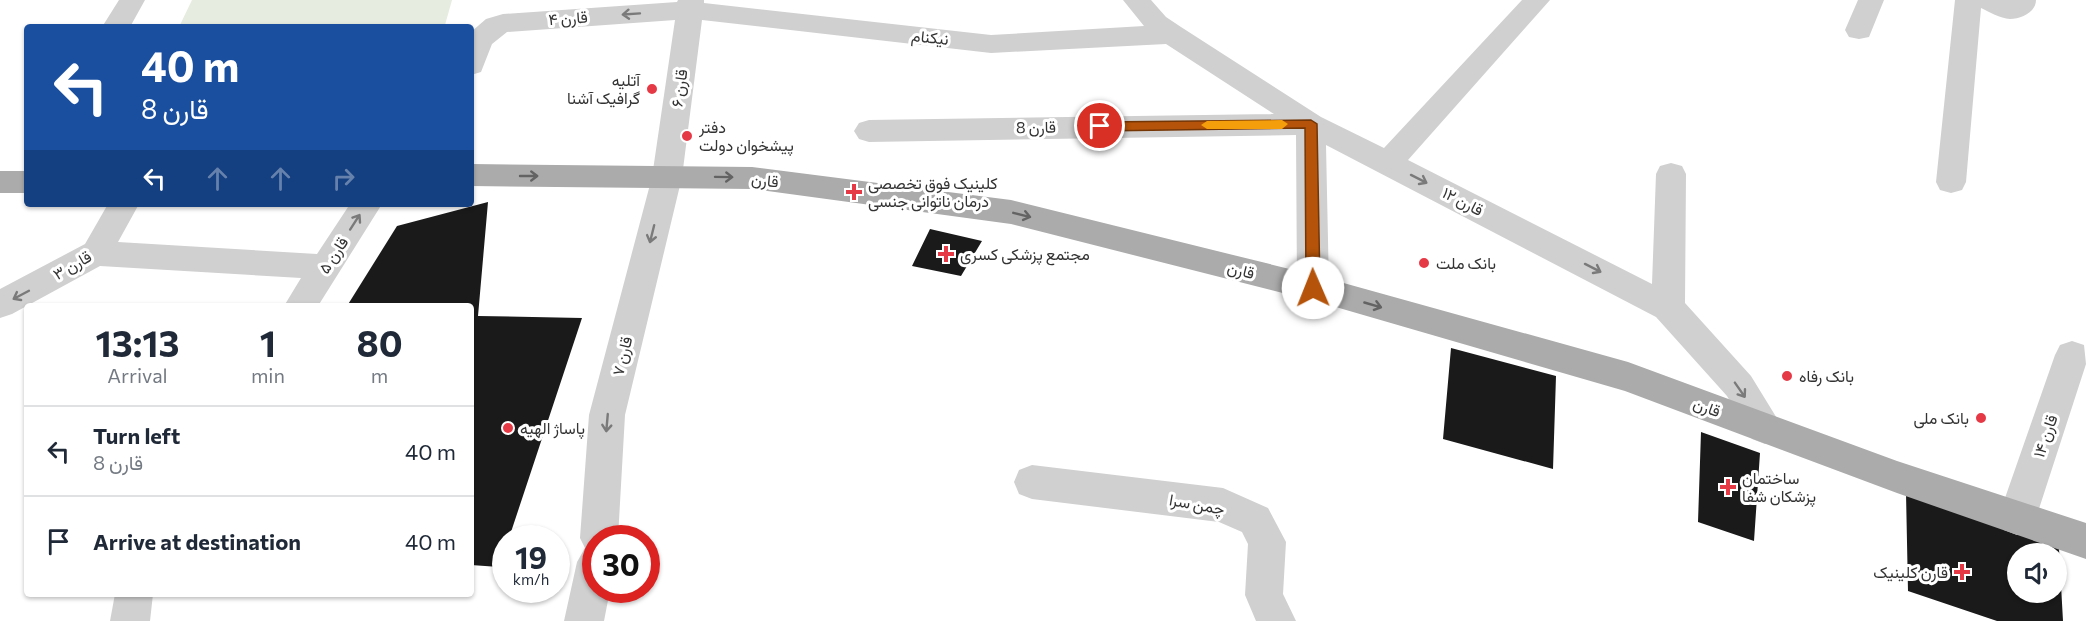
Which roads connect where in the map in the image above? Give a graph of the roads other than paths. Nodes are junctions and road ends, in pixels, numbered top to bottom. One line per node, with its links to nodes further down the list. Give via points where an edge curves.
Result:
1 (132, 0): 9 (street)
2 (1136, 0): 11 (street, قارن ۱۲)
3 (1537, 0): 15 (street)
4 (1871, 0): 10 (street)
5 (1968, 0): 21 (street)
6 (1985, 0): 7 (street, via 2011,10 2023,4)
7 (2023, 0)
8 (690, 5): 11 (street, نیکنام, via 991,44); 12 (street, قارن ۴, one-way to 12, via 503,23); 18 (street, قارن ۶)
9 (118, 24)
10 (1859, 30)
11 (1171, 34): 13 (street, قارن ۱۲)
12 (476, 37)
13 (1311, 124): 14 (street, قارن 8); 15 (street, قارن ۱۲); 26 (street)
14 (869, 131)
15 (1388, 163): 29 (street, قارن ۱۲, one-way to 29)
16 (1671, 174): 29 (street)
17 (474, 176): 18 (main road, قارن, one-way to 18)
18 (667, 177): 26 (main road, قارن, one-way to 26, via 752,178 1011,212); 34 (street, قارن ٧, one-way to 34, via 607,415)
19 (0, 182): 20 (main road)
20 (24, 182)
21 (1951, 182)
22 (122, 207): 24 (street, قارن ٣)
23 (365, 207): 25 (street, قارن ۵, one-way to 23)
24 (96, 253): 25 (street); 28 (street, قارن ٣, one-way to 28)
25 (326, 267): 27 (street, قارن ۵)
26 (1313, 288): 31 (main road, قارن, one-way to 31, via 1628,377)
27 (302, 303)
28 (0, 306)
29 (1668, 307): 31 (street, قارن ۱۲, one-way to 31, via 1739,386)
30 (2072, 355): 33 (street, قارن ۱۴)
31 (1765, 428): 33 (main road, قارن)
32 (1032, 482): 40 (street, چمن سرا, via 1223,505 1255,520 1266,542 1264,595)
33 (2017, 518): 35 (main road, قارن)
34 (600, 525)
35 (2086, 541)
36 (134, 597): 38 (street)
37 (588, 603): 39 (street)
38 (130, 621)
39 (584, 621)
40 (1276, 621)

